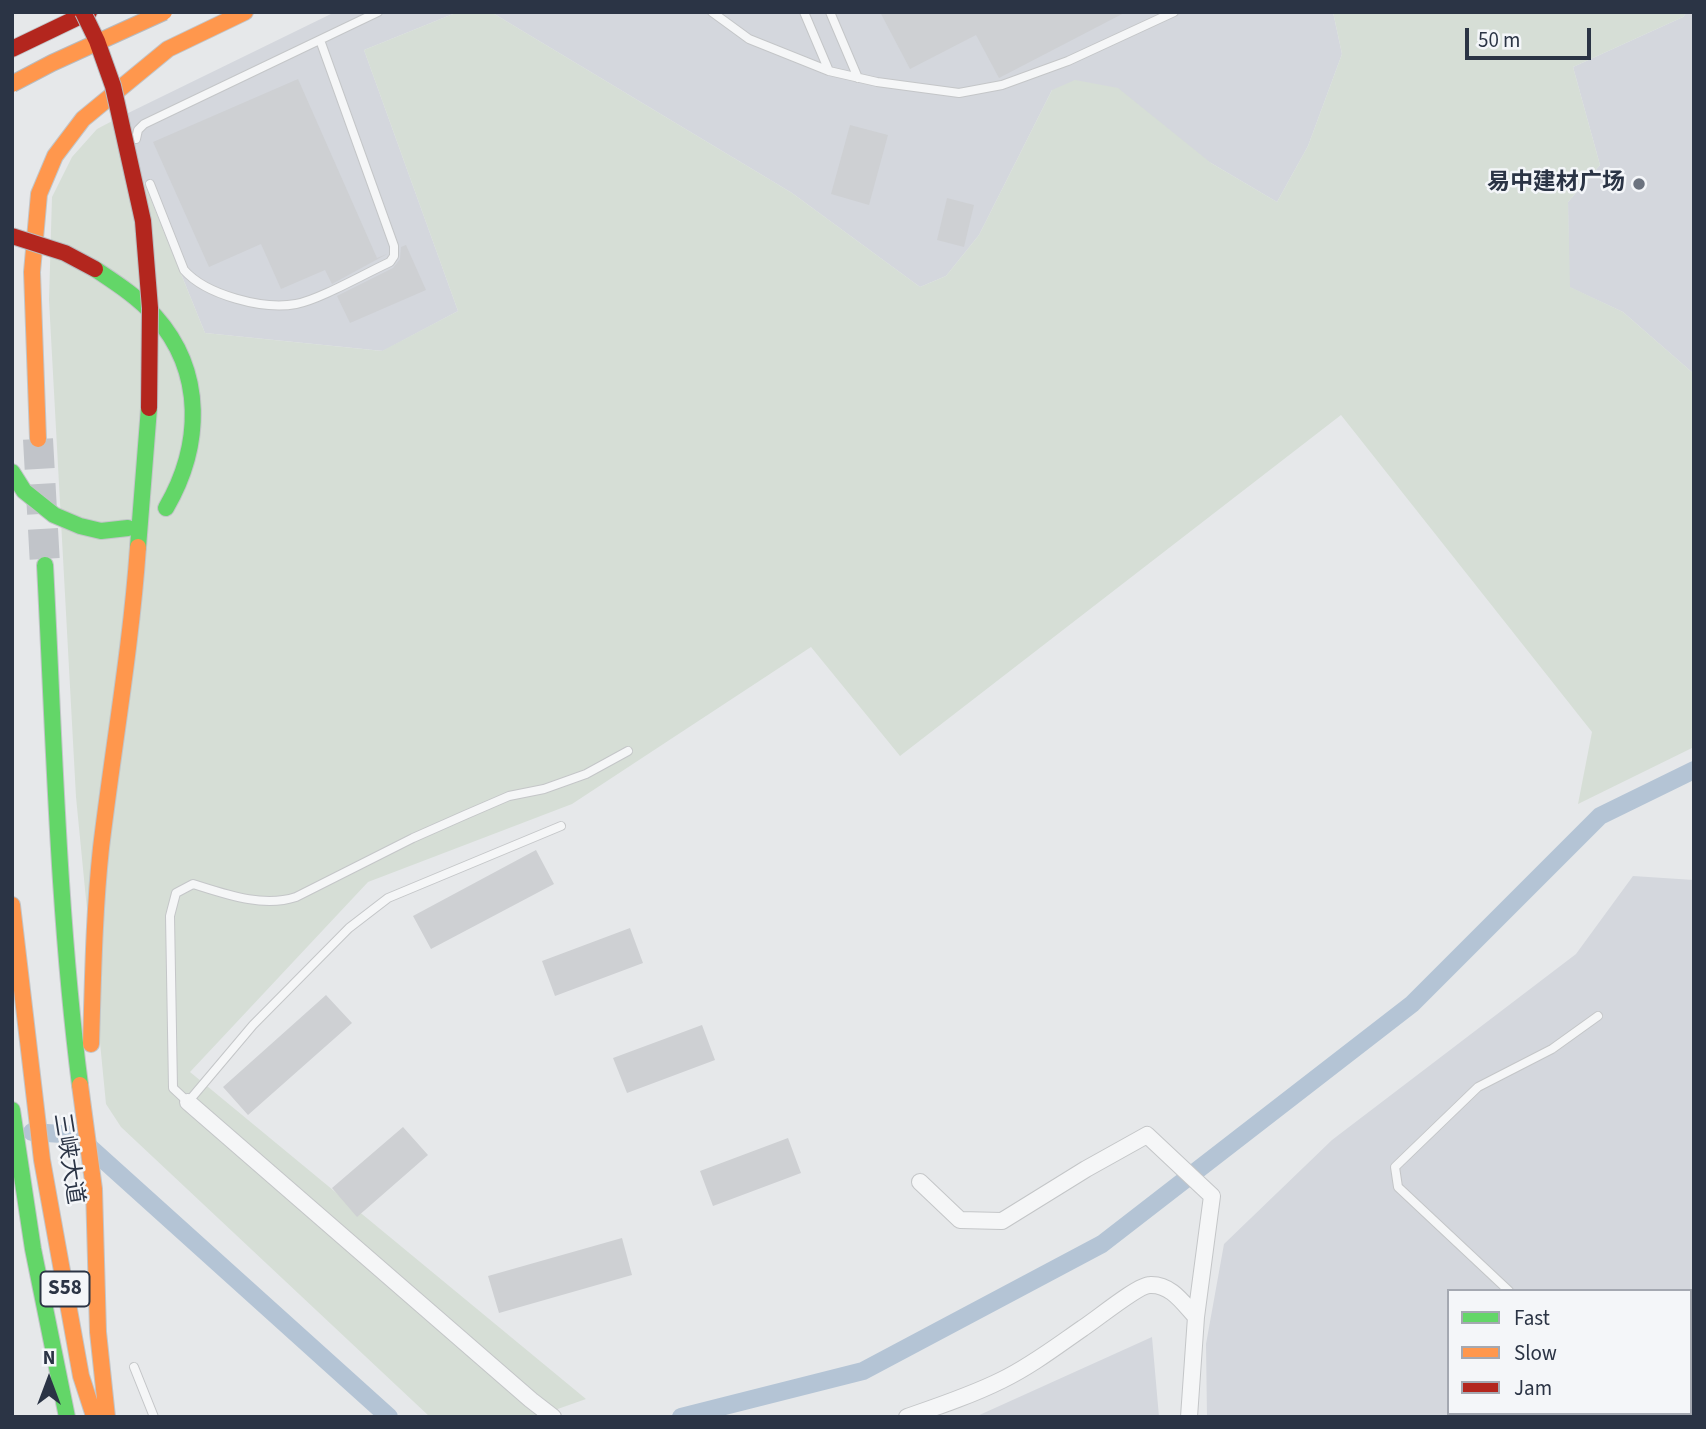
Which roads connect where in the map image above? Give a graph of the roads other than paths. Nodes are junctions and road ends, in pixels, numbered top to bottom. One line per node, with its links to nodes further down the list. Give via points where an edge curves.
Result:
1 (54, 12): 11 (main road)
2 (86, 12): 13 (main road); 38 (main road, bridge, via 118,104 142,213 149,273 149,408 135,591 101,849)
3 (164, 12): 19 (main road, bridge)
4 (245, 12): 14 (main road)
5 (378, 12): 10 (lane)
6 (712, 12): 20 (lane, via 749,39)
7 (804, 12): 20 (lane)
8 (830, 12): 22 (lane)
9 (1174, 12): 22 (lane, via 1068,61 1002,85 959,93)
10 (341, 31): 12 (lane); 18 (lane, via 330,42)
11 (12, 32)
12 (320, 40): 15 (lane); 18 (lane)
13 (12, 49)
14 (169, 49): 16 (main road); 27 (main road, via 83,119 55,156 39,194 32,272)
15 (299, 50): 18 (lane); 24 (lane, via 144,124 136,136)
16 (143, 53)
17 (118, 57): 19 (main road)
18 (327, 58): 25 (lane, via 394,246 390,262 296,304 241,299 208,289 184,270)
19 (41, 69): 21 (main road); 23 (main road, bridge)
20 (829, 71): 22 (lane)
21 (12, 77)
22 (858, 78)
23 (12, 84)
24 (137, 150)
25 (146, 174)
26 (12, 236): 29 (main road, bridge, via 65,253 130,292 161,323 175,345 186,371 194,426 189,461)
27 (38, 439)
28 (12, 472): 30 (main road, via 24,491 54,515 101,531)
29 (166, 508)
30 (128, 528)
31 (45, 565): 38 (main road, via 72,1021)
32 (628, 751): 36 (lane, via 586,774 509,796 465,815 289,900 254,900 193,884 176,893 170,916 173,1088)
33 (561, 826): 36 (lane, via 388,898 349,928 253,1025)
34 (12, 905): 45 (main road, 三峡大道 / S58, via 42,1160 81,1377)
35 (1598, 1016): 40 (lane, via 1552,1049 1478,1087 1395,1167 1398,1187)
36 (188, 1102): 43 (street)
37 (12, 1110): 44 (main road, 三峡大道 / S58, via 33,1249)
38 (88, 1132): 46 (main road)
39 (920, 1182): 41 (street, via 960,1220 1002,1221 1147,1135 1212,1196)
40 (1507, 1289)
41 (1196, 1317): 48 (street, via 1174,1293 1148,1284 1003,1380); 49 (street)
42 (134, 1367): 47 (lane)
43 (551, 1415)
44 (68, 1417)
45 (94, 1417)
46 (107, 1417)
47 (154, 1417)
48 (907, 1417)
49 (1189, 1417)

